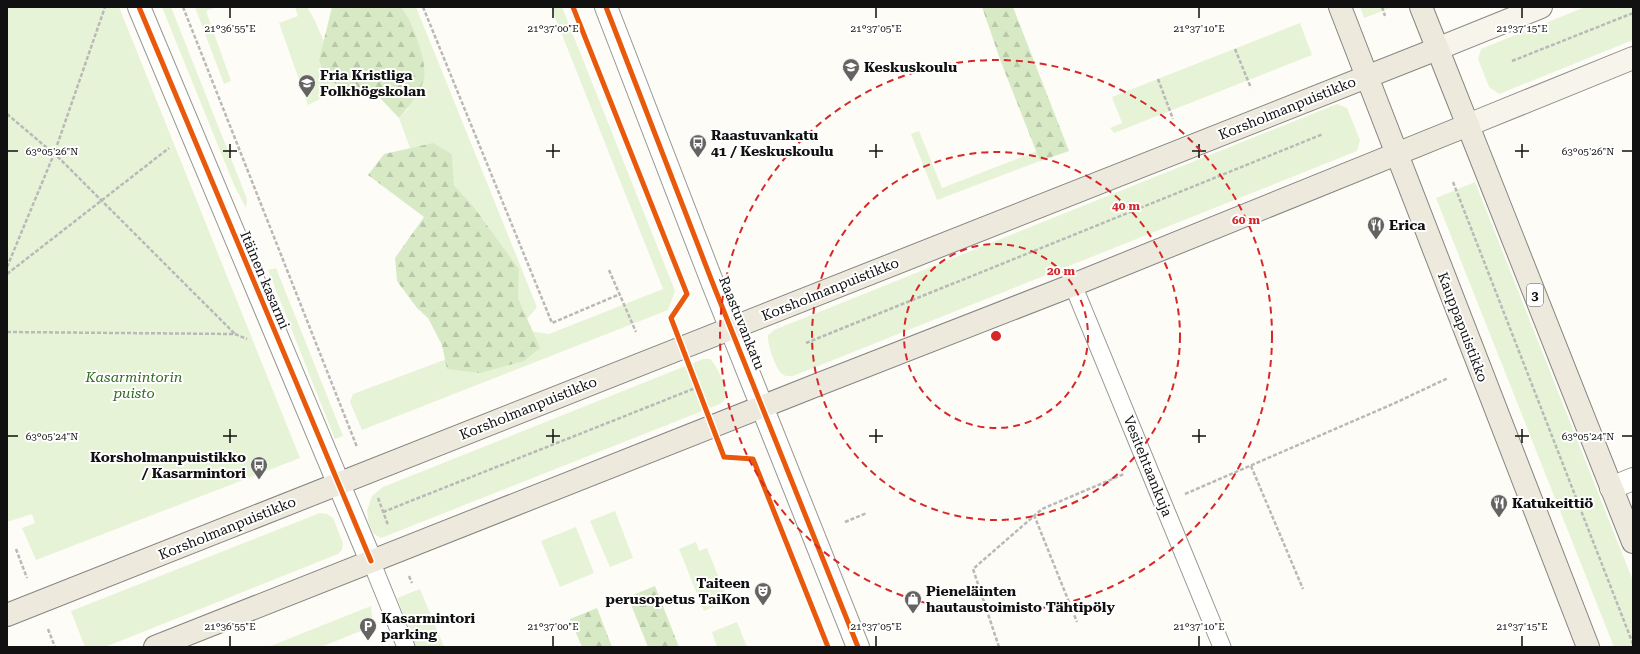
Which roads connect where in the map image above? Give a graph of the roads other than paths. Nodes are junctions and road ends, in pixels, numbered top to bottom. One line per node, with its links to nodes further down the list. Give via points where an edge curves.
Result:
1 (139, 7): 15 (street, Itäinen kasarmi)
2 (606, 7): 12 (street, Raastuvankatu)
3 (1340, 7): 8 (main road, Kauppapuistikko)
4 (1421, 7): 6 (main road, 3)
5 (1541, 7): 6 (main road, Korsholmanpuistikko)
6 (1437, 49): 8 (main road, Korsholmanpuistikko); 9 (main road, 3)
7 (1633, 58): 9 (main road)
8 (1367, 77): 10 (main road, Kauppapuistikko); 12 (main road, Korsholmanpuistikko)
9 (1468, 124): 10 (main road); 16 (main road, 3)
10 (1396, 153): 11 (main road); 24 (main road, Kauppapuistikko)
11 (1073, 285): 13 (main road); 23 (lane, Vesitehtaankuja)
12 (731, 328): 13 (street, Raastuvankatu); 15 (main road, Korsholmanpuistikko)
13 (762, 407): 18 (main road); 22 (street, Raastuvankatu)
14 (1633, 479): 16 (street)
15 (338, 484): 18 (street, Itäinen kasarmi); 19 (main road, Korsholmanpuistikko)
16 (1611, 488): 17 (main road, 3)
17 (1633, 542)
18 (371, 561): 20 (main road); 21 (lane, Itäinen kasarmi)
19 (7, 615)
20 (155, 647)
21 (406, 647)
22 (858, 647)
23 (1222, 647)
24 (1588, 647)

